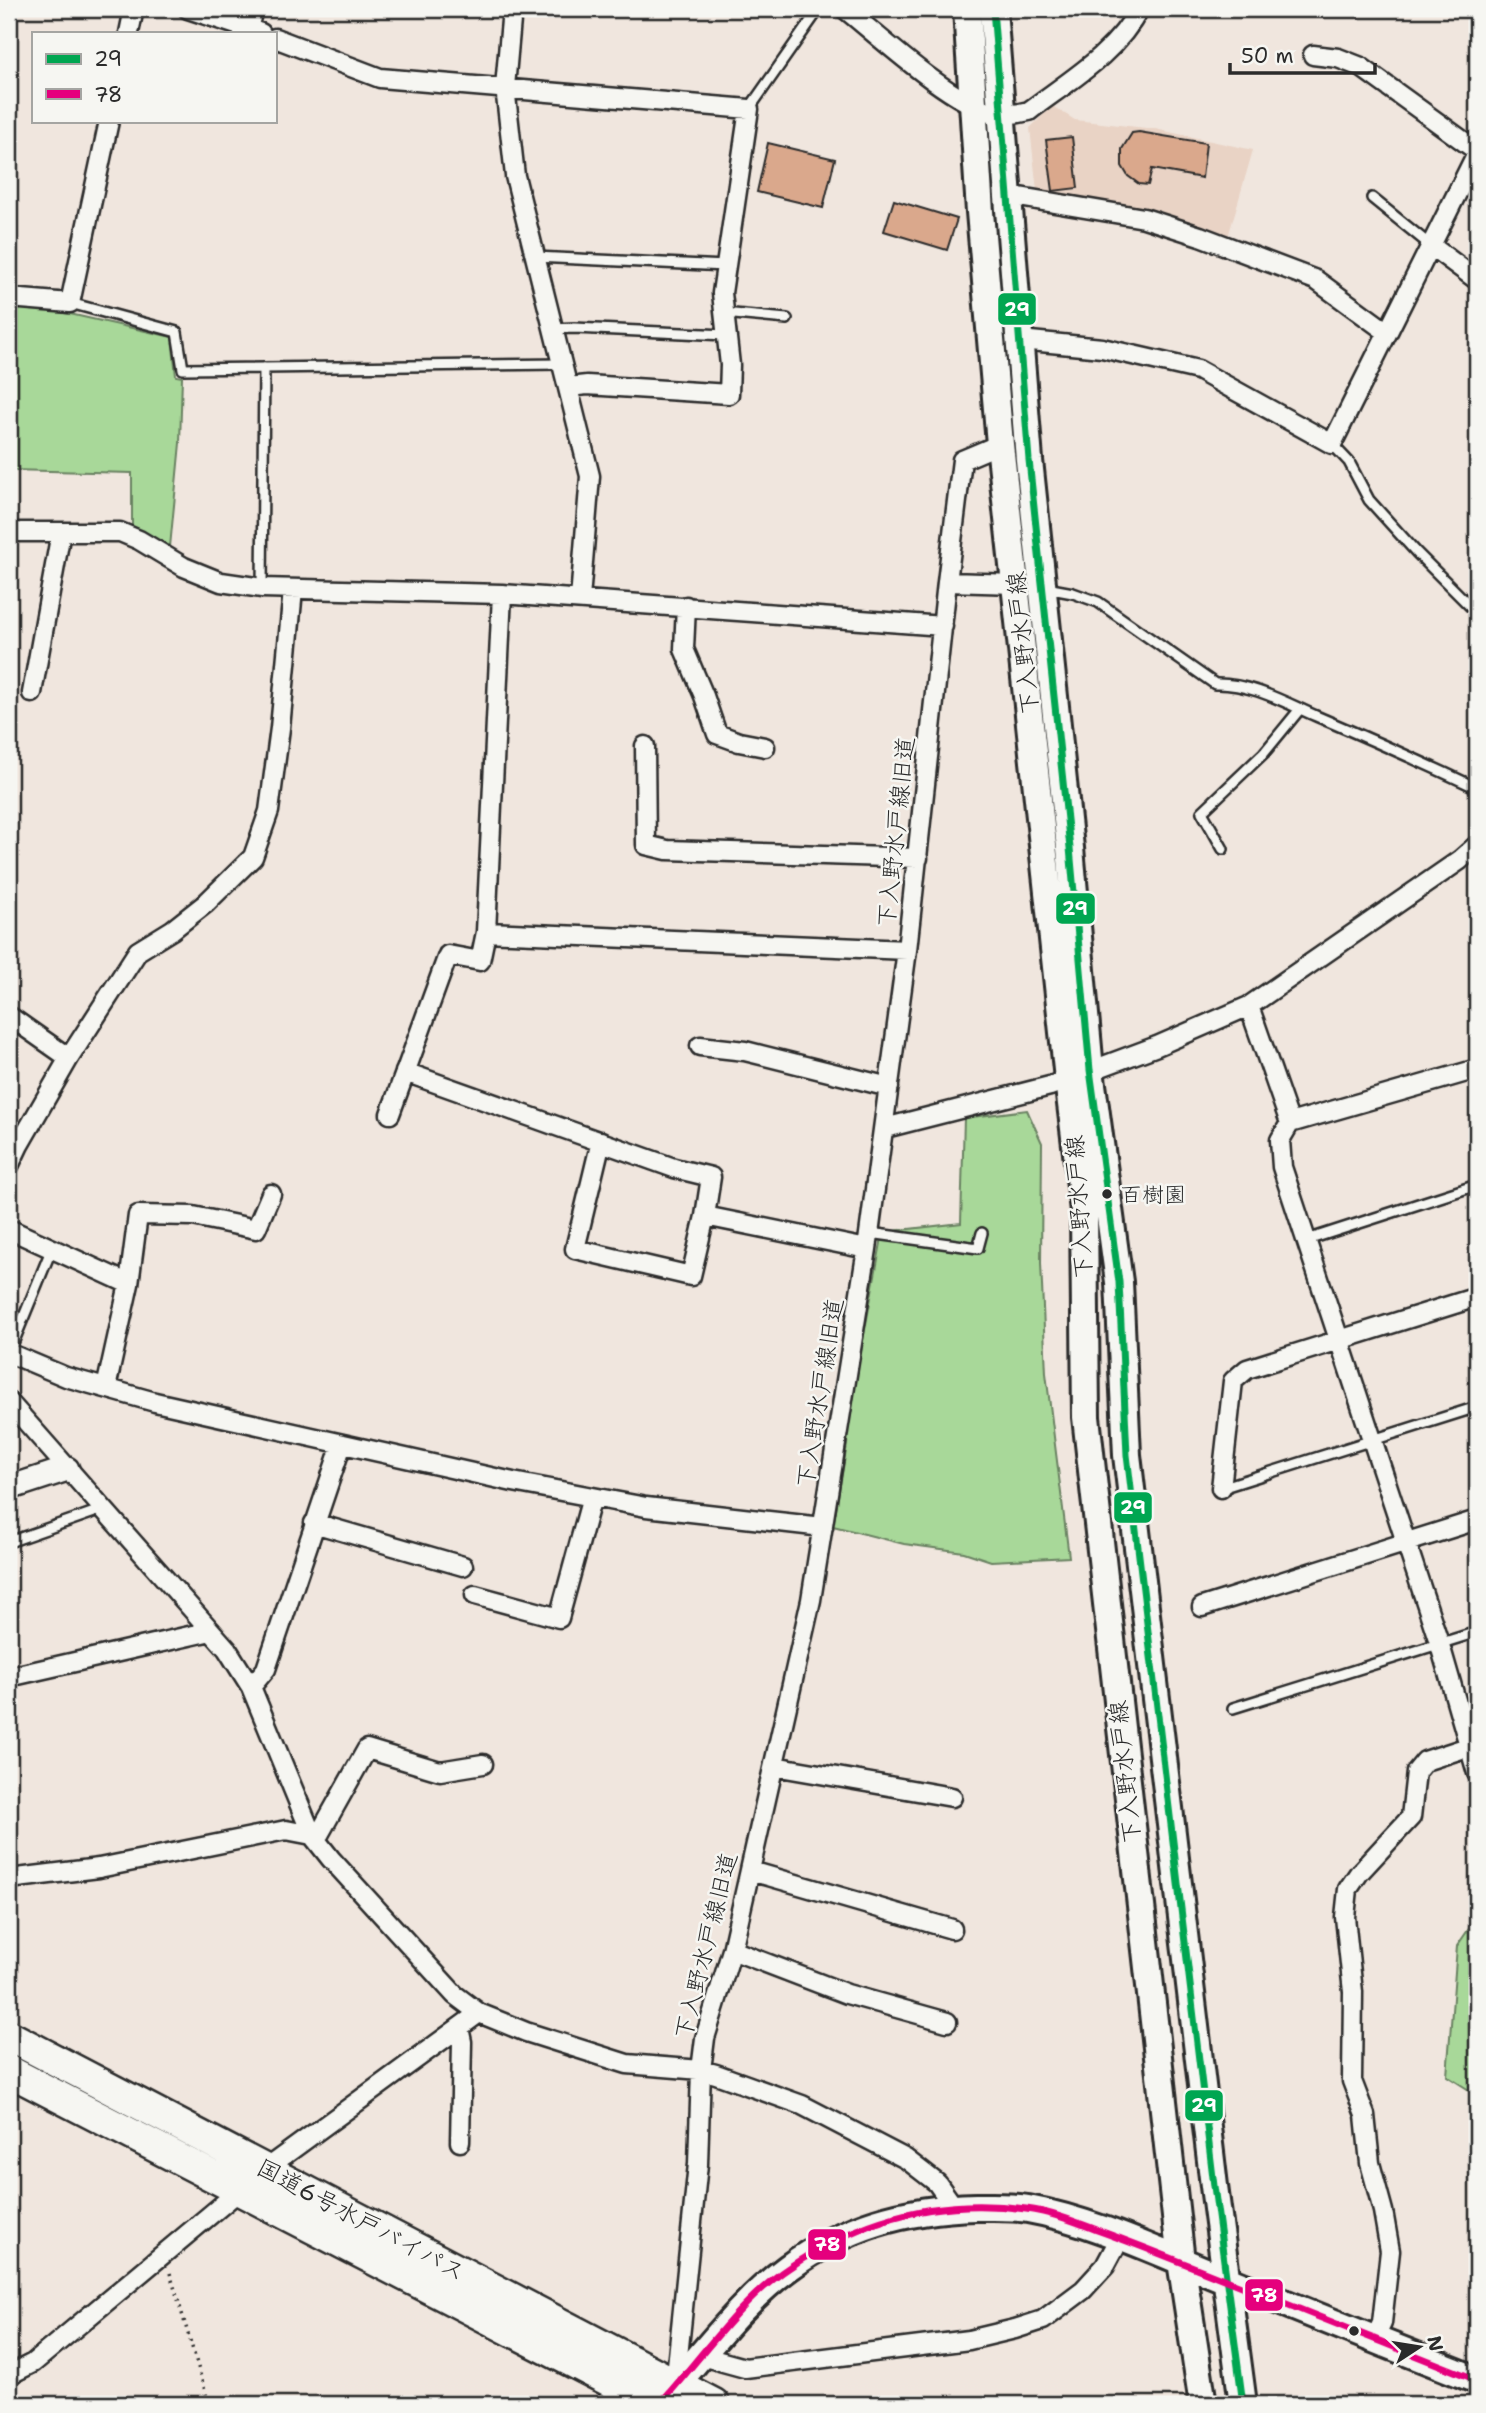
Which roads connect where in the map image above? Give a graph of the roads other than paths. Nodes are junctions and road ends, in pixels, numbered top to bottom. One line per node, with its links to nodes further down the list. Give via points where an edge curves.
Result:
1 (134, 9): 11 (street)
2 (188, 9): 10 (street)
3 (253, 9): 10 (street)
4 (512, 9): 14 (street)
5 (819, 9): 16 (lane)
6 (845, 9): 15 (street, via 934,80)
7 (967, 9): 15 (main road, 下入野水戸線)
8 (993, 9): 17 (main road, 下入野水戸線)
9 (1139, 9): 17 (street, via 1104,54 1029,111)
10 (254, 31)
11 (129, 32)
12 (276, 38): 14 (street, via 380,78)
13 (1313, 55): 19 (street, via 1361,67)
14 (505, 87): 16 (street); 23 (street, via 515,176)
15 (974, 105): 17 (street); 37 (main road, 下入野水戸線)
16 (748, 109): 24 (street)
17 (1000, 113): 20 (main road, 下入野水戸線)
18 (109, 122): 27 (street)
19 (1477, 153): 22 (street)
20 (1008, 195): 31 (street, via 1144,218 1200,236 1316,280); 33 (main road, 下入野水戸線)
21 (1372, 198): 22 (lane)
22 (1430, 245): 25 (street); 31 (street)
23 (535, 257): 24 (lane); 30 (street)
24 (726, 266): 28 (street)
25 (1477, 280)
26 (9, 298): 27 (street)
27 (70, 303): 35 (lane, via 177,331 183,369)
28 (723, 313): 29 (lane); 32 (street)
29 (787, 319)
30 (553, 329): 32 (lane); 34 (street)
31 (1387, 332): 38 (street)
32 (726, 335): 36 (street, via 729,394 587,384)
33 (1020, 340): 38 (street, via 1102,348 1198,370); 42 (main road, 下入野水戸線, via 1029,460)
34 (562, 363): 35 (lane); 36 (street)
35 (264, 368): 43 (lane)
36 (569, 387): 46 (street, via 590,476)
37 (1000, 444): 41 (street, 下入野水戸線旧道, via 962,460); 42 (main road, 下入野水戸線)
38 (1332, 444): 48 (lane, via 1349,462 1368,500)
39 (9, 532): 40 (street)
40 (61, 532): 43 (street, via 120,532 221,582); 50 (street)
41 (947, 582): 42 (street); 49 (street, 下入野水戸線旧道)
42 (1030, 586): 51 (lane, via 1098,602 1215,684 1260,692); 66 (main road, 下入野水戸線, via 1070,848)
43 (262, 588): 44 (street)
44 (293, 590): 45 (street); 63 (street, via 269,811 253,857 205,904 138,951)
45 (502, 594): 46 (street); 58 (street)
46 (580, 599): 47 (street)
47 (686, 606): 49 (street); 53 (street, via 684,649 717,734)
48 (1477, 613)
49 (943, 626): 57 (street, 下入野水戸線旧道)
50 (32, 693)
51 (1300, 709): 54 (lane); 56 (lane, via 1264,753 1202,812)
52 (645, 746): 57 (street, via 646,845 667,850)
53 (765, 747)
54 (1477, 788)
55 (1477, 845): 60 (street)
56 (1223, 849)
57 (918, 858): 59 (street, 下入野水戸線旧道)
58 (486, 932): 59 (street); 65 (street, via 480,961 448,956)
59 (907, 950): 67 (street, 下入野水戸線旧道)
60 (1249, 1006): 66 (street); 69 (street)
61 (9, 1016): 63 (street)
62 (701, 1046): 67 (street, via 745,1051)
63 (69, 1058): 72 (street)
64 (1477, 1069): 69 (street)
65 (405, 1072): 68 (street); 71 (street)
66 (1079, 1075): 70 (street); 130 (main road, 下入野水戸線, via 1086,1418); 131 (main road, 下入野水戸線, via 1119,1282 1127,1455)
67 (889, 1087): 70 (street, 下入野水戸線旧道)
68 (390, 1114)
69 (1290, 1123): 78 (street, via 1280,1140 1282,1167)
70 (885, 1128): 79 (street, 下入野水戸線旧道)
71 (601, 1141): 75 (street, via 711,1177); 75 (street, via 575,1249 691,1276)
72 (9, 1166)
73 (1477, 1185): 78 (lane)
74 (271, 1194): 81 (street, via 256,1229 193,1216 138,1215)
75 (705, 1216): 79 (street)
76 (9, 1229): 80 (street)
77 (982, 1233): 79 (lane, via 978,1248)
78 (1307, 1240): 83 (street)
79 (868, 1241): 97 (street, 下入野水戸線旧道)
80 (52, 1248): 81 (street); 84 (lane)
81 (129, 1284): 85 (street)
82 (1477, 1297): 83 (street)
83 (1340, 1341): 88 (street); 92 (street, via 1247,1369 1233,1381)
84 (9, 1353): 85 (street)
85 (106, 1388): 89 (street)
86 (9, 1402): 90 (street)
87 (1477, 1407): 88 (lane)
88 (1371, 1440): 92 (lane); 99 (street)
89 (342, 1444): 93 (street); 96 (street)
90 (66, 1469): 91 (street); 94 (street)
91 (9, 1488)
92 (1221, 1488)
93 (592, 1497): 97 (street); 101 (street, via 559,1618)
94 (103, 1509): 98 (lane); 103 (street)
95 (1477, 1520): 99 (street)
96 (314, 1523): 100 (street); 107 (street, via 266,1669)
97 (824, 1527): 111 (street, 下入野水戸線旧道)
98 (9, 1542)
99 (1406, 1543): 102 (street); 105 (street)
100 (463, 1566)
101 (475, 1595)
102 (1202, 1607)
103 (211, 1632): 106 (street); 107 (street)
104 (1477, 1632): 105 (lane)
105 (1440, 1645): 108 (lane); 109 (street)
106 (9, 1677)
107 (251, 1687): 114 (street)
108 (1233, 1708)
109 (1474, 1746): 112 (street); 132 (street, via 1425,1761 1416,1772 1410,1818 1348,1889 1345,1917 1353,1992 1352,2081 1365,2115 1370,2163 1390,2251 1382,2323)
110 (483, 1764): 114 (street, via 440,1771 367,1749)
111 (774, 1766): 113 (street); 115 (street, 下入野水戸線旧道)
112 (1477, 1773)
113 (952, 1797)
114 (314, 1838): 116 (street, via 286,1830 99,1867); 119 (street, via 455,1995)
115 (751, 1871): 117 (street); 118 (street, 下入野水戸線旧道)
116 (9, 1879)
117 (952, 1929)
118 (732, 1950): 120 (street, via 847,1994); 123 (street, 下入野水戸線旧道, via 706,2033)
119 (479, 2013): 121 (street); 123 (street, via 627,2063)
120 (947, 2022)
121 (459, 2028): 125 (street); 126 (street)
122 (9, 2036): 126 (highway, 国道6号水戸バイパス)
123 (701, 2070): 128 (street, via 802,2105 906,2159 937,2183); 135 (street, 下入野水戸線旧道, via 698,2164)
124 (9, 2071): 127 (highway, 国道6号水戸バイパス)
125 (460, 2142)
126 (264, 2170): 127 (street); 135 (highway, 国道6号水戸バイパス)
127 (238, 2191): 133 (street, via 33,2363); 135 (highway, 国道6号水戸バイパス)
128 (954, 2207): 129 (main road, via 1027,2209); 135 (main road, via 920,2210 860,2227 788,2267)
129 (1119, 2238): 130 (main road); 135 (street, via 1105,2266 1083,2290 1043,2320 1016,2329 969,2340 745,2368)
130 (1181, 2261): 131 (main road); 137 (main road, 下入野水戸線)
131 (1228, 2281): 132 (main road); 138 (main road, 下入野水戸線)
132 (1374, 2340): 134 (main road)
133 (9, 2375)
134 (1477, 2381)
135 (673, 2383): 136 (highway, 国道6号水戸バイパス)
136 (714, 2404)
137 (1203, 2404)
138 (1243, 2404)

